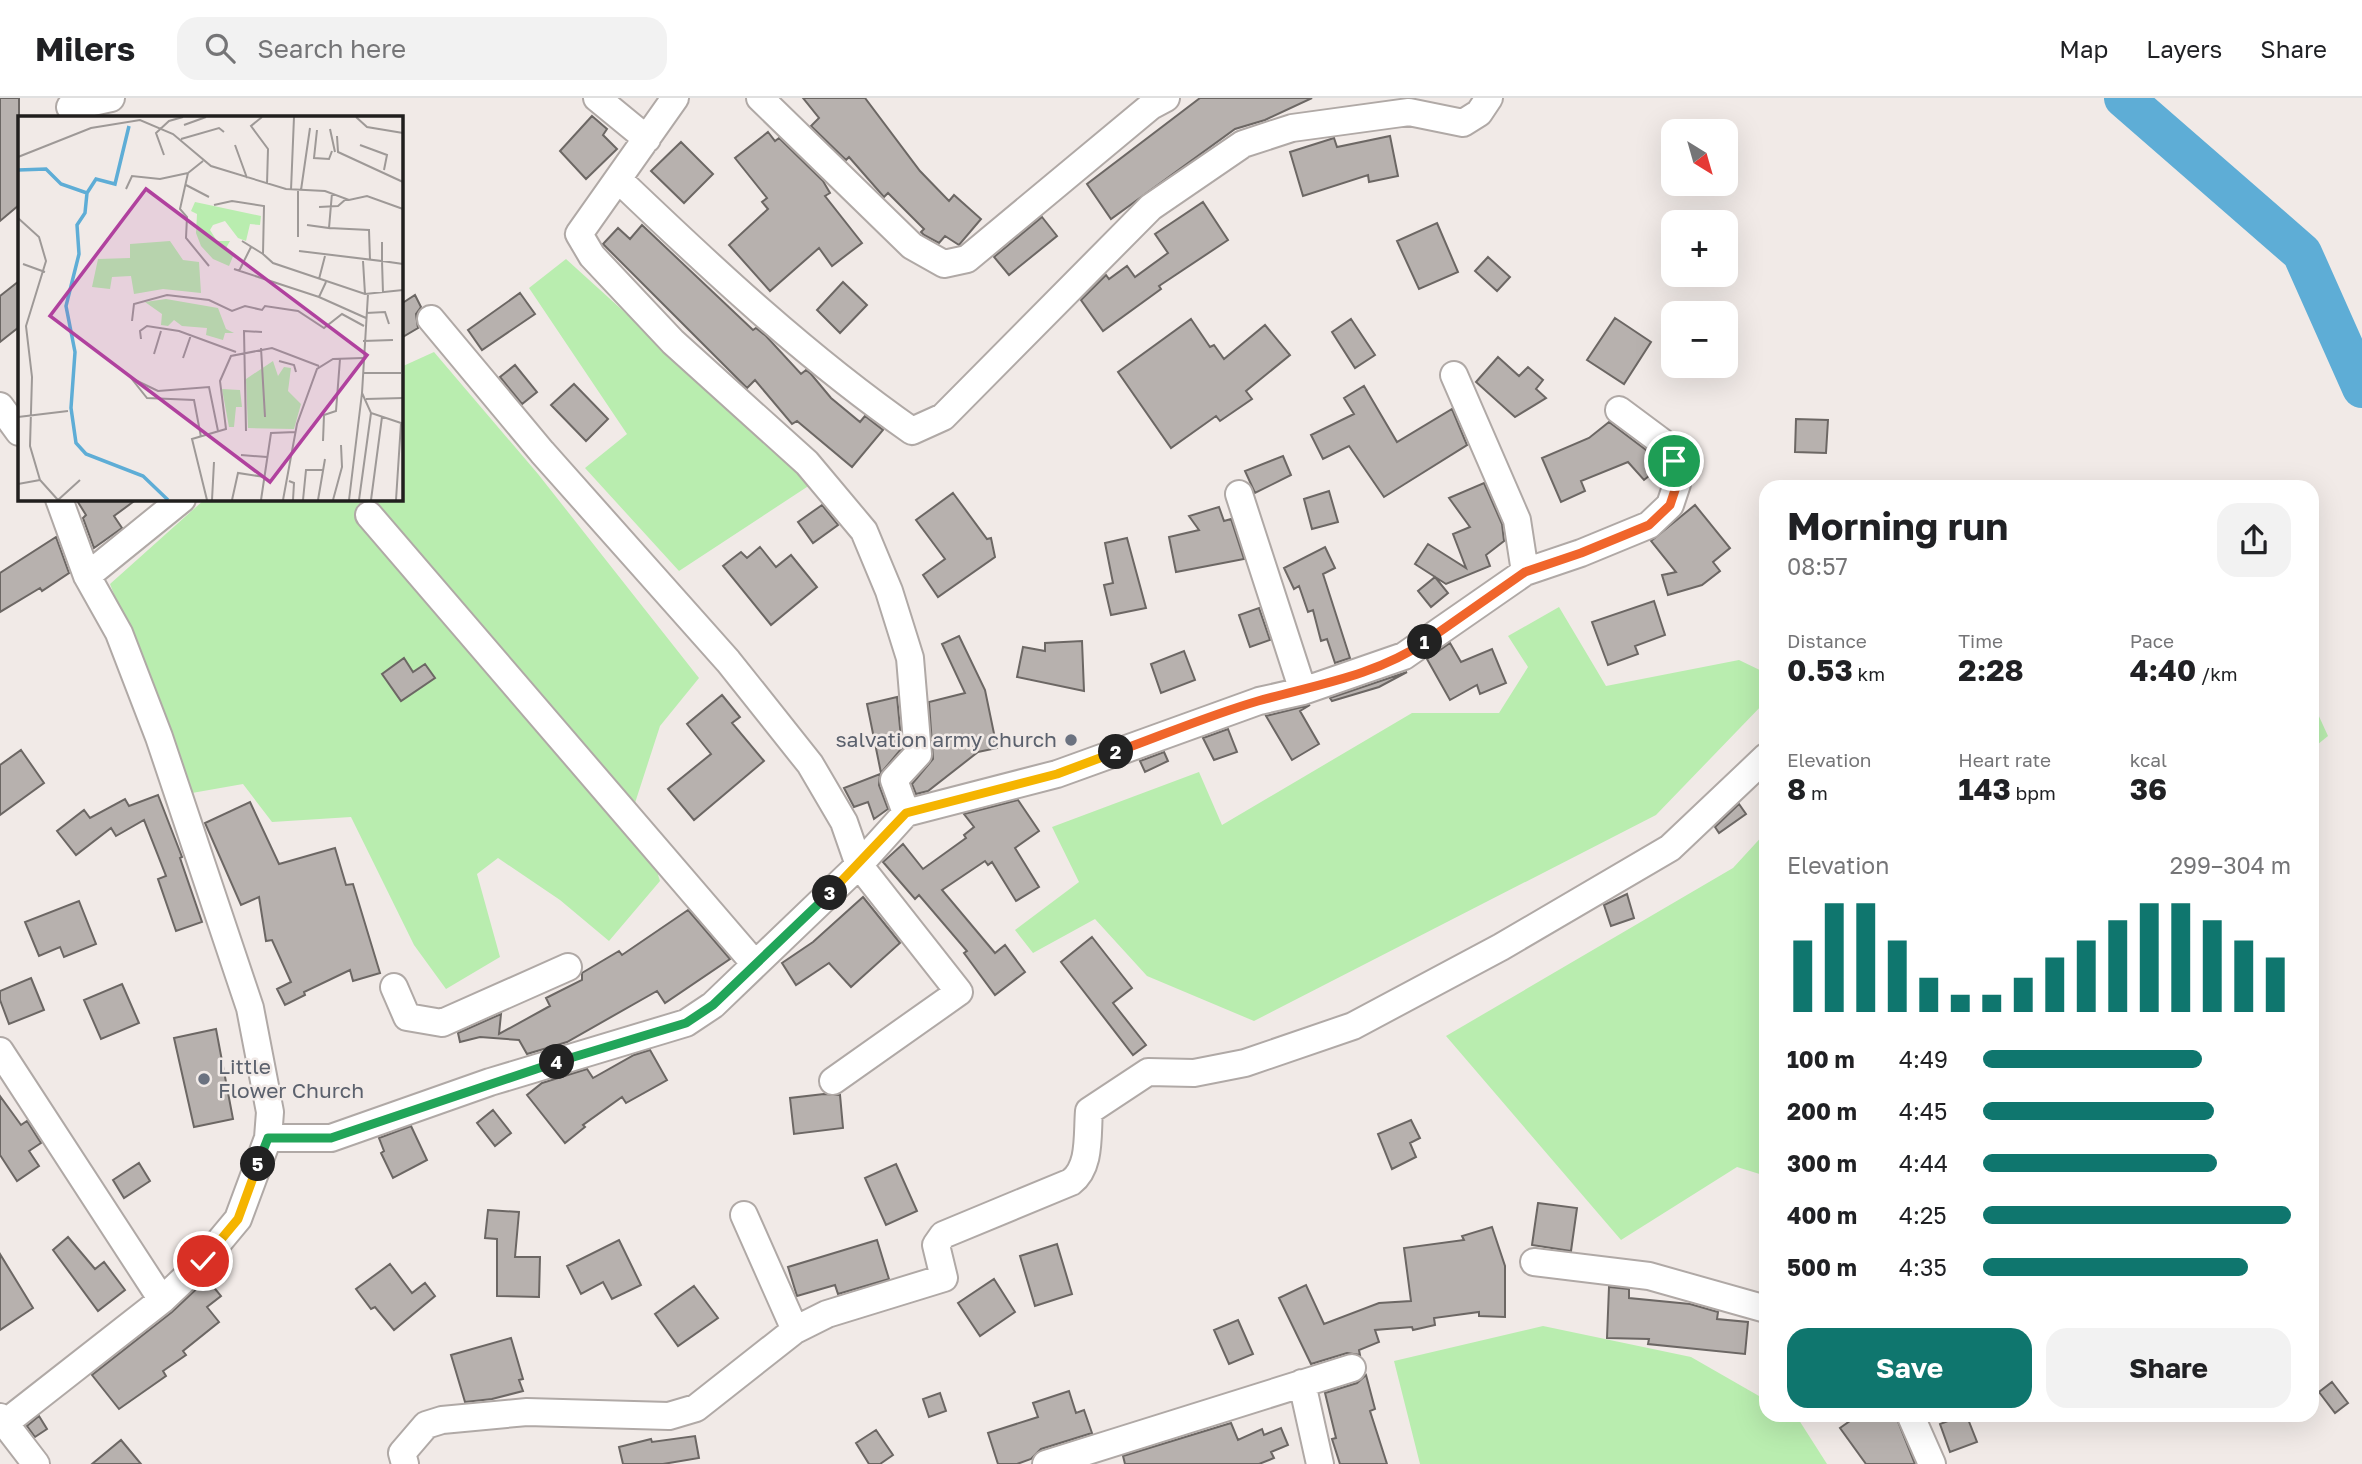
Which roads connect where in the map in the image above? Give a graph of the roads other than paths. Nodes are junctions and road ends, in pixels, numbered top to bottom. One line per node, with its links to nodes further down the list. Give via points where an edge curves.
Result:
1 (111, 98): 7 (street)
2 (597, 98): 8 (street)
3 (675, 98): 8 (street)
4 (760, 98): 5 (street, via 912,246 943,264 967,259)
5 (1166, 98)
6 (1489, 98): 9 (street, via 1479,113 1463,123 1409,111 1292,128 1243,144 1151,208 943,417 912,431 727,284)
7 (70, 108)
8 (647, 139): 9 (street)
9 (619, 180): 23 (street, via 579,234 592,256 673,342 807,463 864,531 890,591 910,658 918,754 894,780)
10 (431, 319): 24 (street, via 802,753 844,822)
11 (1454, 375): 19 (street, via 1517,520)
12 (0, 406): 14 (street)
13 (1619, 410): 19 (street, via 1662,442 1674,461 1677,484 1670,505 1649,525)
14 (18, 431)
15 (1239, 494): 21 (street)
16 (59, 500): 20 (street)
17 (181, 500): 20 (street)
18 (369, 515): 25 (street)
19 (1525, 572): 21 (street, via 1404,656)
20 (87, 576): 30 (street, via 119,633 154,724 250,1008 270,1112)
21 (1303, 691): 23 (street, via 1259,701 1057,774)
22 (1759, 764): 35 (street, via 1671,848 1353,1026 1245,1063 1194,1073 1149,1072 1089,1111 1080,1175 943,1235 936,1245 944,1278 827,1314)
23 (906, 813): 24 (street)
24 (859, 865): 25 (street); 29 (street, via 959,992)
25 (755, 964): 30 (street, via 713,1005 686,1023 490,1082 331,1138)
26 (568, 967): 27 (street, via 442,1023 407,1017)
27 (394, 987)
28 (0, 1051): 33 (street)
29 (833, 1081)
30 (268, 1138): 33 (street, via 238,1219)
31 (744, 1215): 35 (street)
32 (1534, 1262): 34 (street, via 1649,1276)
33 (162, 1300): 38 (street)
34 (1759, 1307)
35 (795, 1330): 41 (street, via 696,1408 669,1416 527,1412 442,1420 426,1425 416,1435 402,1452)
36 (1352, 1368): 37 (street)
37 (1302, 1383): 42 (street); 43 (street)
38 (2, 1420): 40 (street)
39 (1914, 1422): 44 (street)
40 (36, 1464)
41 (405, 1464)
42 (1045, 1464)
43 (1320, 1464)
44 (1933, 1464)

